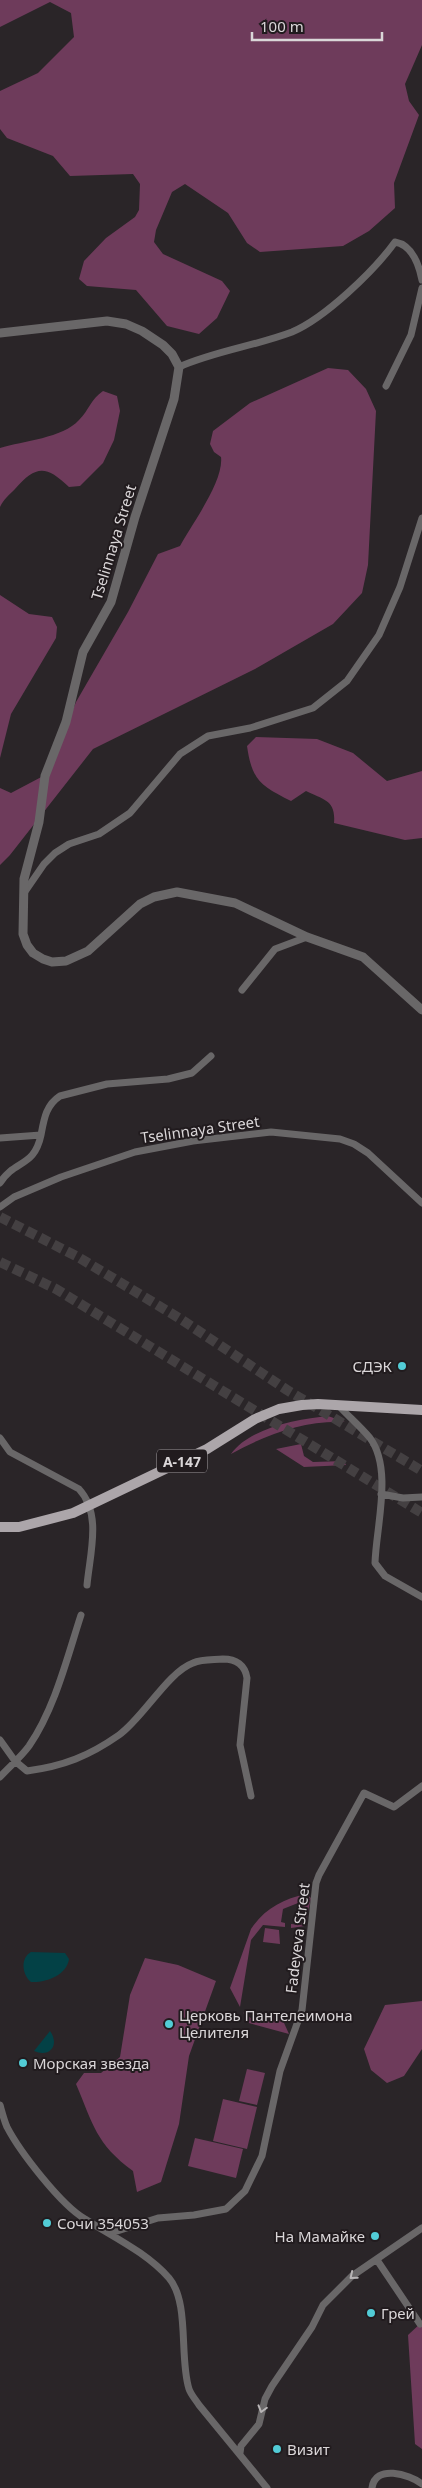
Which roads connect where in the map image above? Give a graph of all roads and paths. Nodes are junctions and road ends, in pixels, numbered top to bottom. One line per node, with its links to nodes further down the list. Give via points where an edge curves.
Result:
1 (420, 263): 2 (street); 5 (street, via 405,246 395,242 381,262 325,312 292,331 204,356)
2 (422, 280)
3 (422, 288): 6 (street, via 411,335)
4 (0, 333): 5 (street, via 107,322 126,324 163,345)
5 (179, 367): 8 (street, Tselinnaya Street, via 174,399 111,602 84,652 66,722 45,776 39,822 27,860)
6 (386, 386)
7 (422, 518): 8 (street, via 400,587 379,635 347,681 313,708 250,728 208,736 180,754 130,813 98,834 55,853)
8 (22, 896): 9 (street, Tselinnaya Street, via 23,934 27,945 33,953 52,962 77,958 140,904 177,892 235,904)
9 (307, 937): 10 (street, via 275,949); 11 (street, Tselinnaya Street, via 363,957)
10 (242, 990)
11 (422, 1010)
12 (211, 1056): 13 (street, via 192,1072 168,1079 107,1084 60,1096 46,1111)
13 (40, 1135): 14 (street); 15 (street, via 35,1153)
14 (0, 1138)
15 (0, 1183)
16 (422, 1203): 17 (street, Tselinnaya Street, via 354,1144 340,1139 271,1132 135,1152 61,1176 14,1197)
17 (0, 1207)
18 (337, 1405): 19 (main road, А-147); 21 (street, via 370,1439 378,1454); 23 (main road, А-147, via 279,1409 254,1420 207,1449)
19 (422, 1410)
20 (0, 1438): 23 (street, via 10,1452 78,1489)
21 (382, 1494): 22 (street, via 403,1498); 26 (street, via 375,1563 385,1576)
22 (422, 1496)
23 (90, 1506): 24 (main road, via 55,1518); 25 (street, via 94,1520)
24 (0, 1528)
25 (87, 1585)
26 (422, 1597)
27 (81, 1615): 29 (street, via 50,1704 28,1748)
28 (0, 1740): 29 (street)
29 (15, 1761): 30 (street); 32 (street, via 27,1771 77,1760 120,1734 181,1669 201,1660 229,1659 246,1670 247,1690 240,1745)
30 (0, 1777)
31 (422, 1786): 35 (street, Fadeyeva Street, via 394,1807 364,1793 319,1875 302,2010 280,2071 262,2156 245,2191 226,2208 158,2218)
32 (251, 1796)
33 (0, 2105): 35 (street, via 7,2126 46,2181 84,2218)
34 (422, 2228): 36 (street)
35 (111, 2233): 38 (street, via 170,2279 180,2311 189,2390)
36 (377, 2260): 37 (street); 38 (street, one-way to 38, via 352,2276 323,2305 265,2398 259,2424 241,2446)
37 (420, 2324)
38 (240, 2453): 40 (street)
39 (422, 2484): 41 (street, via 408,2476 386,2473 374,2479)
40 (267, 2488)
41 (372, 2488)

